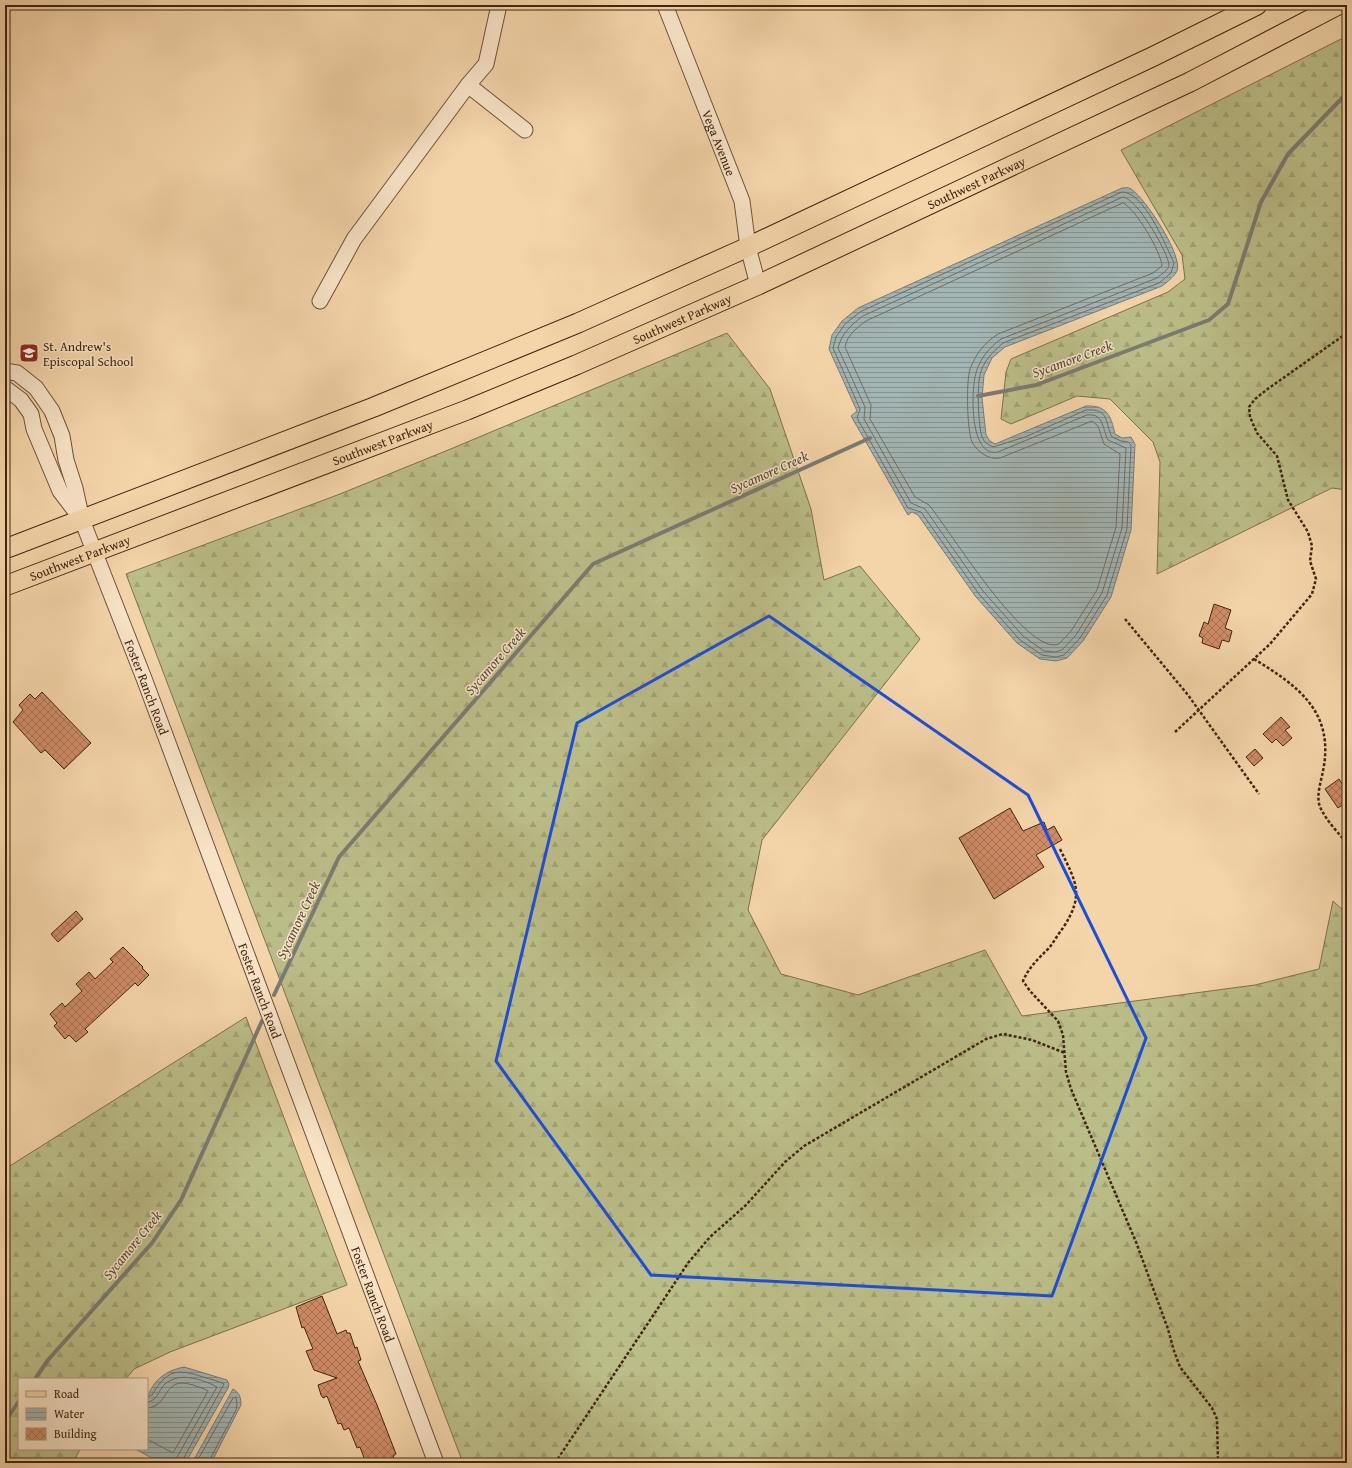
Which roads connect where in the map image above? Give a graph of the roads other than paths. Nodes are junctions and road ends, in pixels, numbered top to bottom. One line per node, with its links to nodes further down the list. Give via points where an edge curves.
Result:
1 (499, 5): 5 (street, via 486,64)
2 (665, 5): 7 (street, Vega Avenue, via 742,201)
3 (1257, 5): 7 (main road)
4 (1338, 5): 8 (main road, Southwest Parkway, via 1190,82)
5 (468, 85): 6 (street); 9 (street, via 354,239)
6 (525, 130)
7 (748, 247): 8 (street, Vega Avenue); 12 (main road, via 578,323 381,404)
8 (758, 285): 14 (main road, Southwest Parkway, via 468,410)
9 (320, 300)
10 (5, 371): 12 (street, via 17,373 28,381 52,411 62,436)
11 (5, 388): 12 (street, via 21,400 31,414 34,429 60,491)
12 (82, 520): 13 (main road); 14 (street, Foster Ranch Road)
13 (5, 549)
14 (94, 551): 15 (main road, Southwest Parkway); 16 (street, Foster Ranch Road, via 145,681)
15 (5, 586)
16 (436, 1463)

